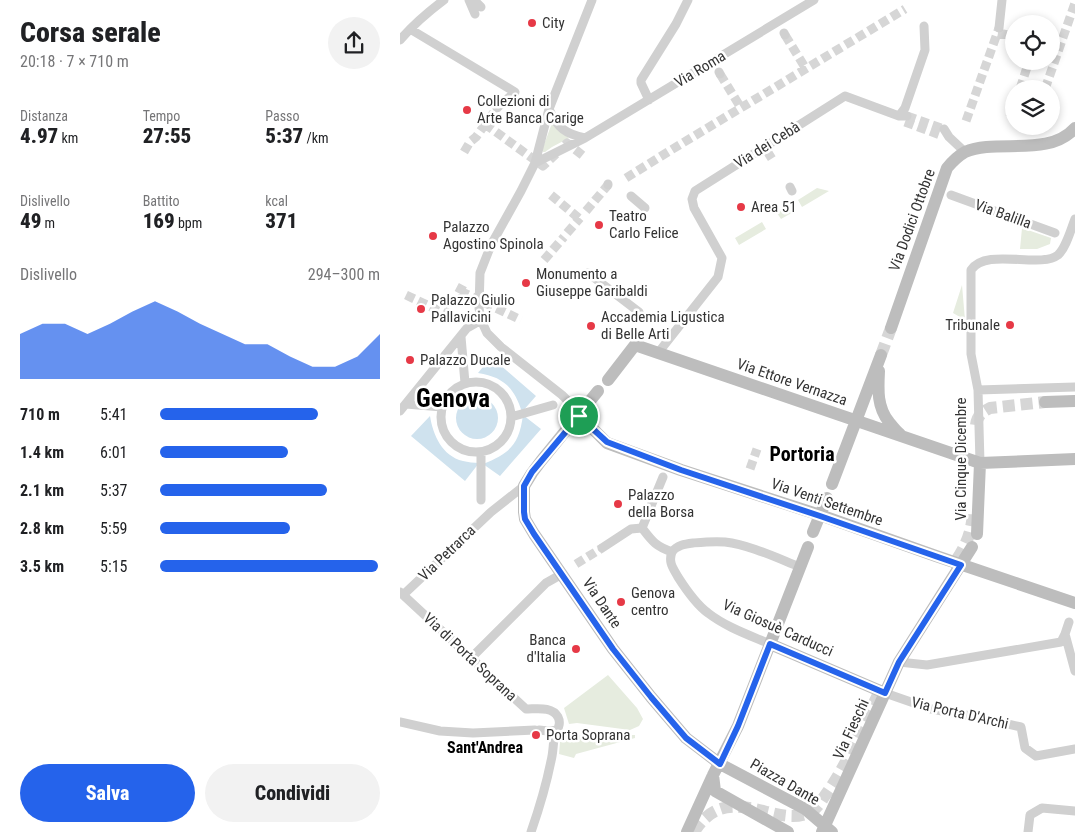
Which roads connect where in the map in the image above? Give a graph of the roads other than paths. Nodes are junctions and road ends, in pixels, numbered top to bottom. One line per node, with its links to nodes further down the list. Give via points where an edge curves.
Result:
1 (444, 0): 9 (street)
2 (470, 0): 3 (street, via 478,11)
3 (474, 0)
4 (592, 0): 14 (street)
5 (688, 0): 12 (street, via 641,80)
6 (814, 0): 12 (street, Via Roma)
7 (1002, 0): 10 (street)
8 (924, 26): 30 (street, Via dei Cebà, via 925,50 904,118 845,96 695,191 692,199 694,208 722,258 718,277)
9 (410, 28): 11 (street); 13 (street, via 515,92)
10 (999, 28)
11 (400, 40)
12 (649, 100): 17 (street, Via Roma)
13 (497, 108)
14 (549, 110): 17 (street, via 560,128 570,135); 19 (street)
15 (1074, 131): 18 (street, via 1049,143)
16 (945, 134): 18 (street)
17 (585, 138): 19 (street, Via Roma)
18 (965, 152): 28 (street, Via Dodici Ottobre, via 948,168)
19 (535, 163): 27 (street, via 491,245 480,273)
20 (951, 195): 24 (street, Via Balilla)
21 (631, 196): 22 (street)
22 (645, 208)
23 (1075, 219): 34 (street, Via Cinque Dicembre, via 1063,248 1054,257 987,260 972,270 971,354)
24 (1055, 233)
25 (588, 273): 26 (street)
26 (639, 312)
27 (480, 320): 29 (street); 42 (street, via 501,347 562,396)
28 (891, 328)
29 (461, 337): 32 (street); 38 (street)
30 (658, 353): 31 (street, Via Ettore Vernazza, via 635,346); 44 (street, Via Ettore Vernazza)
31 (608, 380)
32 (465, 383): 40 (street, via 453,390); 43 (street, via 489,384 498,389 511,409)
33 (1075, 388): 34 (street)
34 (978, 390): 48 (street, Via Cinque Dicembre)
35 (598, 391): 42 (street)
36 (1075, 401): 37 (street)
37 (1045, 402)
38 (406, 404): 40 (street); 41 (street)
39 (553, 405): 43 (street)
40 (442, 407): 46 (street, via 440,421 450,441 470,452)
41 (400, 411)
42 (579, 416): 51 (street); 54 (street, Via Venti Settembre, via 607,442)
43 (511, 417): 46 (street, via 508,433 501,442)
44 (856, 421): 45 (street, Via Ettore Vernazza); 45 (street, via 880,358 879,401 884,416); 50 (street)
45 (905, 438): 48 (street, Via Ettore Vernazza)
46 (481, 452): 53 (street)
47 (1075, 459): 48 (street)
48 (980, 463): 57 (street, Via Cinque Dicembre)
49 (663, 477): 55 (street)
50 (832, 484)
51 (524, 486): 64 (street, Via Dante, via 525,519); 65 (street, Via Petrarca)
52 (827, 498): 54 (street)
53 (481, 500)
54 (820, 516): 56 (street); 62 (street, Via Venti Settembre)
55 (642, 528): 60 (street, via 631,529); 61 (street, via 652,541)
56 (813, 532)
57 (977, 534)
58 (808, 547): 63 (street)
59 (972, 547): 62 (street)
60 (602, 548)
61 (672, 552): 63 (street, via 685,544 727,542); 69 (street, Via Giosuè Carducci, via 673,568 704,610)
62 (961, 565): 66 (street, Via Venti Settembre); 71 (street, Via Fieschi)
63 (800, 567): 69 (street)
64 (562, 574): 70 (street, via 546,583); 74 (street, Via Dante, via 613,649)
65 (401, 594): 70 (street, Via di Porta Soprana)
66 (1075, 603)
67 (1069, 622): 68 (street)
68 (1065, 634): 71 (street, via 1061,642 978,657 927,665); 72 (street)
69 (770, 644): 73 (street, Via Giosuè Carducci); 78 (street)
70 (471, 658): 76 (street, Via di Porta Soprana, via 526,709 552,710 559,719)
71 (899, 662): 73 (street, Via Fieschi)
72 (1075, 671)
73 (885, 693): 77 (street, Via Porta D'Archi, via 931,709 1021,727 1025,748 1036,756); 81 (street, Via Fieschi)
74 (660, 708): 78 (street, Piazza Dante, via 686,738)
75 (400, 722): 76 (street, via 440,731 473,733)
76 (557, 730): 82 (street, via 543,798)
77 (1075, 749)
78 (720, 764): 79 (street); 81 (street, Piazza Dante, via 804,809)
79 (713, 775): 83 (street); 84 (street, via 715,791)
80 (1075, 811): 85 (street, via 1042,808 1030,815)
81 (826, 830)
82 (531, 832)
83 (687, 832)
84 (788, 832)
85 (1028, 832)

